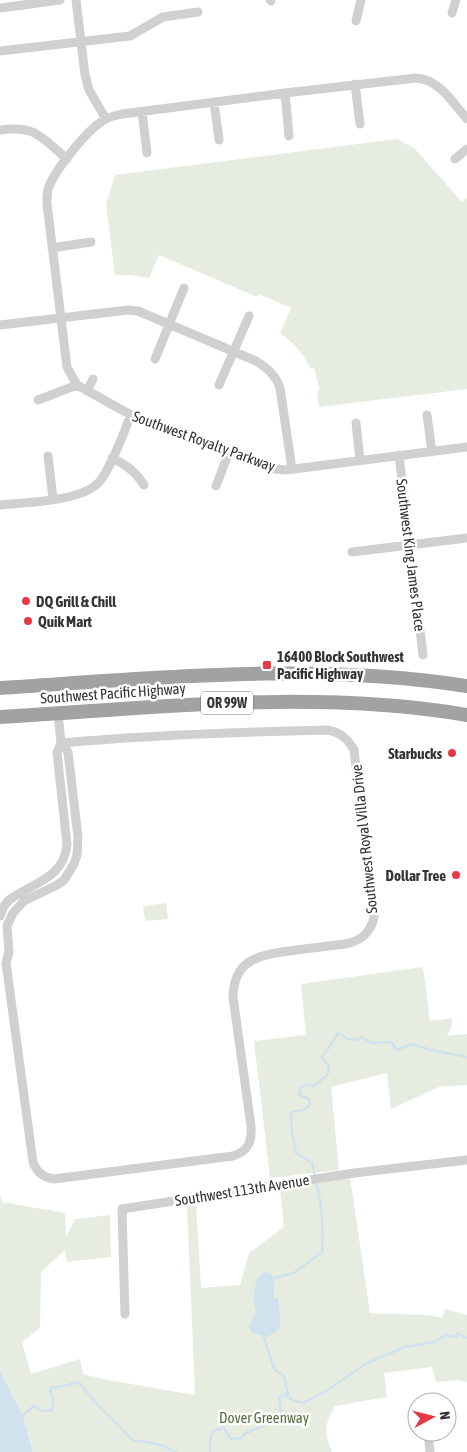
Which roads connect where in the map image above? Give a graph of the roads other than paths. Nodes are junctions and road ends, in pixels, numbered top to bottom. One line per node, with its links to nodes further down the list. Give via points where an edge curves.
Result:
1 (60, 0): 5 (street)
2 (76, 0): 9 (street)
3 (361, 0): 8 (street)
4 (456, 0): 7 (street)
5 (0, 8)
6 (198, 12): 9 (street, via 163,17 130,36)
7 (452, 13)
8 (356, 21)
9 (81, 42): 10 (street); 15 (street, via 89,90)
10 (0, 51)
11 (355, 84): 12 (street); 16 (street, via 424,78 440,88); 17 (street)
12 (285, 93): 13 (street); 19 (street)
13 (214, 102): 14 (street); 20 (street)
14 (142, 112): 15 (street); 22 (street)
15 (106, 119): 23 (street, Southwest Royalty Parkway, via 84,137)
16 (467, 119)
17 (360, 124)
18 (0, 130): 23 (street, via 26,129 36,133)
19 (290, 136)
20 (220, 140)
21 (467, 149): 24 (street)
22 (147, 153)
23 (67, 158): 26 (street, Southwest Royalty Parkway, via 47,194)
24 (455, 158)
25 (91, 242): 26 (street)
26 (52, 248): 29 (street, Southwest Royalty Parkway)
27 (184, 288): 30 (street)
28 (249, 316): 32 (street)
29 (61, 318): 30 (street, via 128,310); 31 (street); 35 (street, Southwest Royalty Parkway, via 67,367)
30 (169, 324): 32 (street); 33 (street)
31 (0, 325)
32 (234, 352): 36 (street); 49 (street, via 265,366 277,379)
33 (155, 358)
34 (93, 379): 37 (street)
35 (77, 384): 37 (street, Southwest Royalty Parkway); 38 (street)
36 (219, 385)
37 (87, 392): 39 (street, Southwest Royalty Parkway)
38 (38, 400)
39 (132, 415): 43 (street, Southwest Royalty Parkway); 47 (street)
40 (428, 415): 44 (street)
41 (356, 423): 48 (street)
42 (467, 448): 44 (street, Southwest Royalty Parkway)
43 (229, 452): 49 (street, Southwest Royalty Parkway, via 269,468); 51 (street)
44 (432, 452): 45 (street, Southwest Royalty Parkway)
45 (398, 455): 48 (street, Southwest Royalty Parkway); 55 (street, Southwest King James Place)
46 (48, 456): 52 (street)
47 (112, 458): 50 (street, via 138,474); 52 (street, via 99,483 88,491)
48 (360, 460): 49 (street, Southwest Royalty Parkway)
49 (292, 469)
50 (144, 485)
51 (216, 486)
52 (53, 499): 53 (street)
53 (0, 505)
54 (467, 538): 55 (street)
55 (409, 545): 56 (street); 57 (street, Southwest King James Place)
56 (352, 552)
57 (424, 655)
58 (467, 686): 59 (highway, Southwest Pacific Highway / OR 99W, via 375,676 295,672)
59 (0, 688)
60 (58, 713): 61 (highway, Southwest Pacific Highway / OR 99W, via 196,704 294,702 377,705); 62 (highway, Southwest Pacific Highway / OR 99W); 63 (street, Southwest Royal Villa Drive)
61 (467, 715)
62 (0, 717)
63 (61, 743): 64 (street, Southwest Royal Villa Drive, via 57,752 66,855 57,871 10,900); 65 (street, Southwest Royal Villa Drive, via 68,752 78,837 77,855 64,880 24,902 13,912 8,926 9,952); 65 (street, Southwest Royal Villa Drive, via 241,732 327,730 341,735 350,743 355,757 374,918 371,927 357,941 265,954 242,968 235,983 234,997 251,1126 250,1142 241,1154 54,1179 46,1178 36,1170 33,1162)
64 (0, 916)
65 (3, 959)
66 (467, 1160): 67 (street, Southwest 113th Avenue, via 344,1174 122,1209)
67 (125, 1314)

